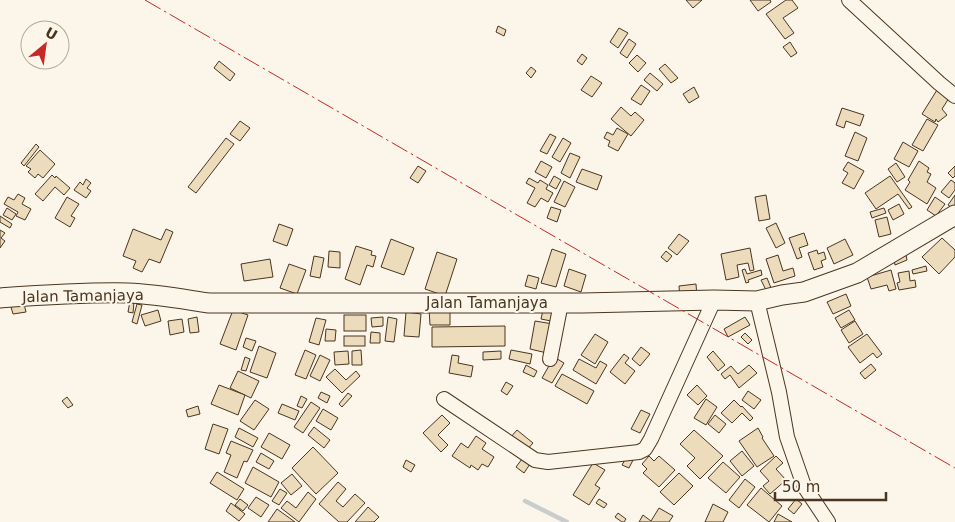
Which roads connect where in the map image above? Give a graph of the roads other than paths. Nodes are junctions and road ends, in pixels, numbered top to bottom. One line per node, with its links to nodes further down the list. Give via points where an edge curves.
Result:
1 (849, 0): 2 (street)
2 (955, 96)
3 (955, 215): 6 (street, Jalan Tamanjaya, via 857,273 804,292)
4 (0, 298): 7 (street, Jalan Tamanjaya, via 129,293 209,303)
5 (714, 300): 6 (street, Jalan Tamanjaya); 7 (street, Jalan Tamanjaya); 9 (street, via 651,439 639,452 548,462 535,460)
6 (757, 301): 10 (street, via 787,437 804,486)
7 (561, 303): 8 (street)
8 (550, 359)
9 (444, 399)
10 (828, 522)

